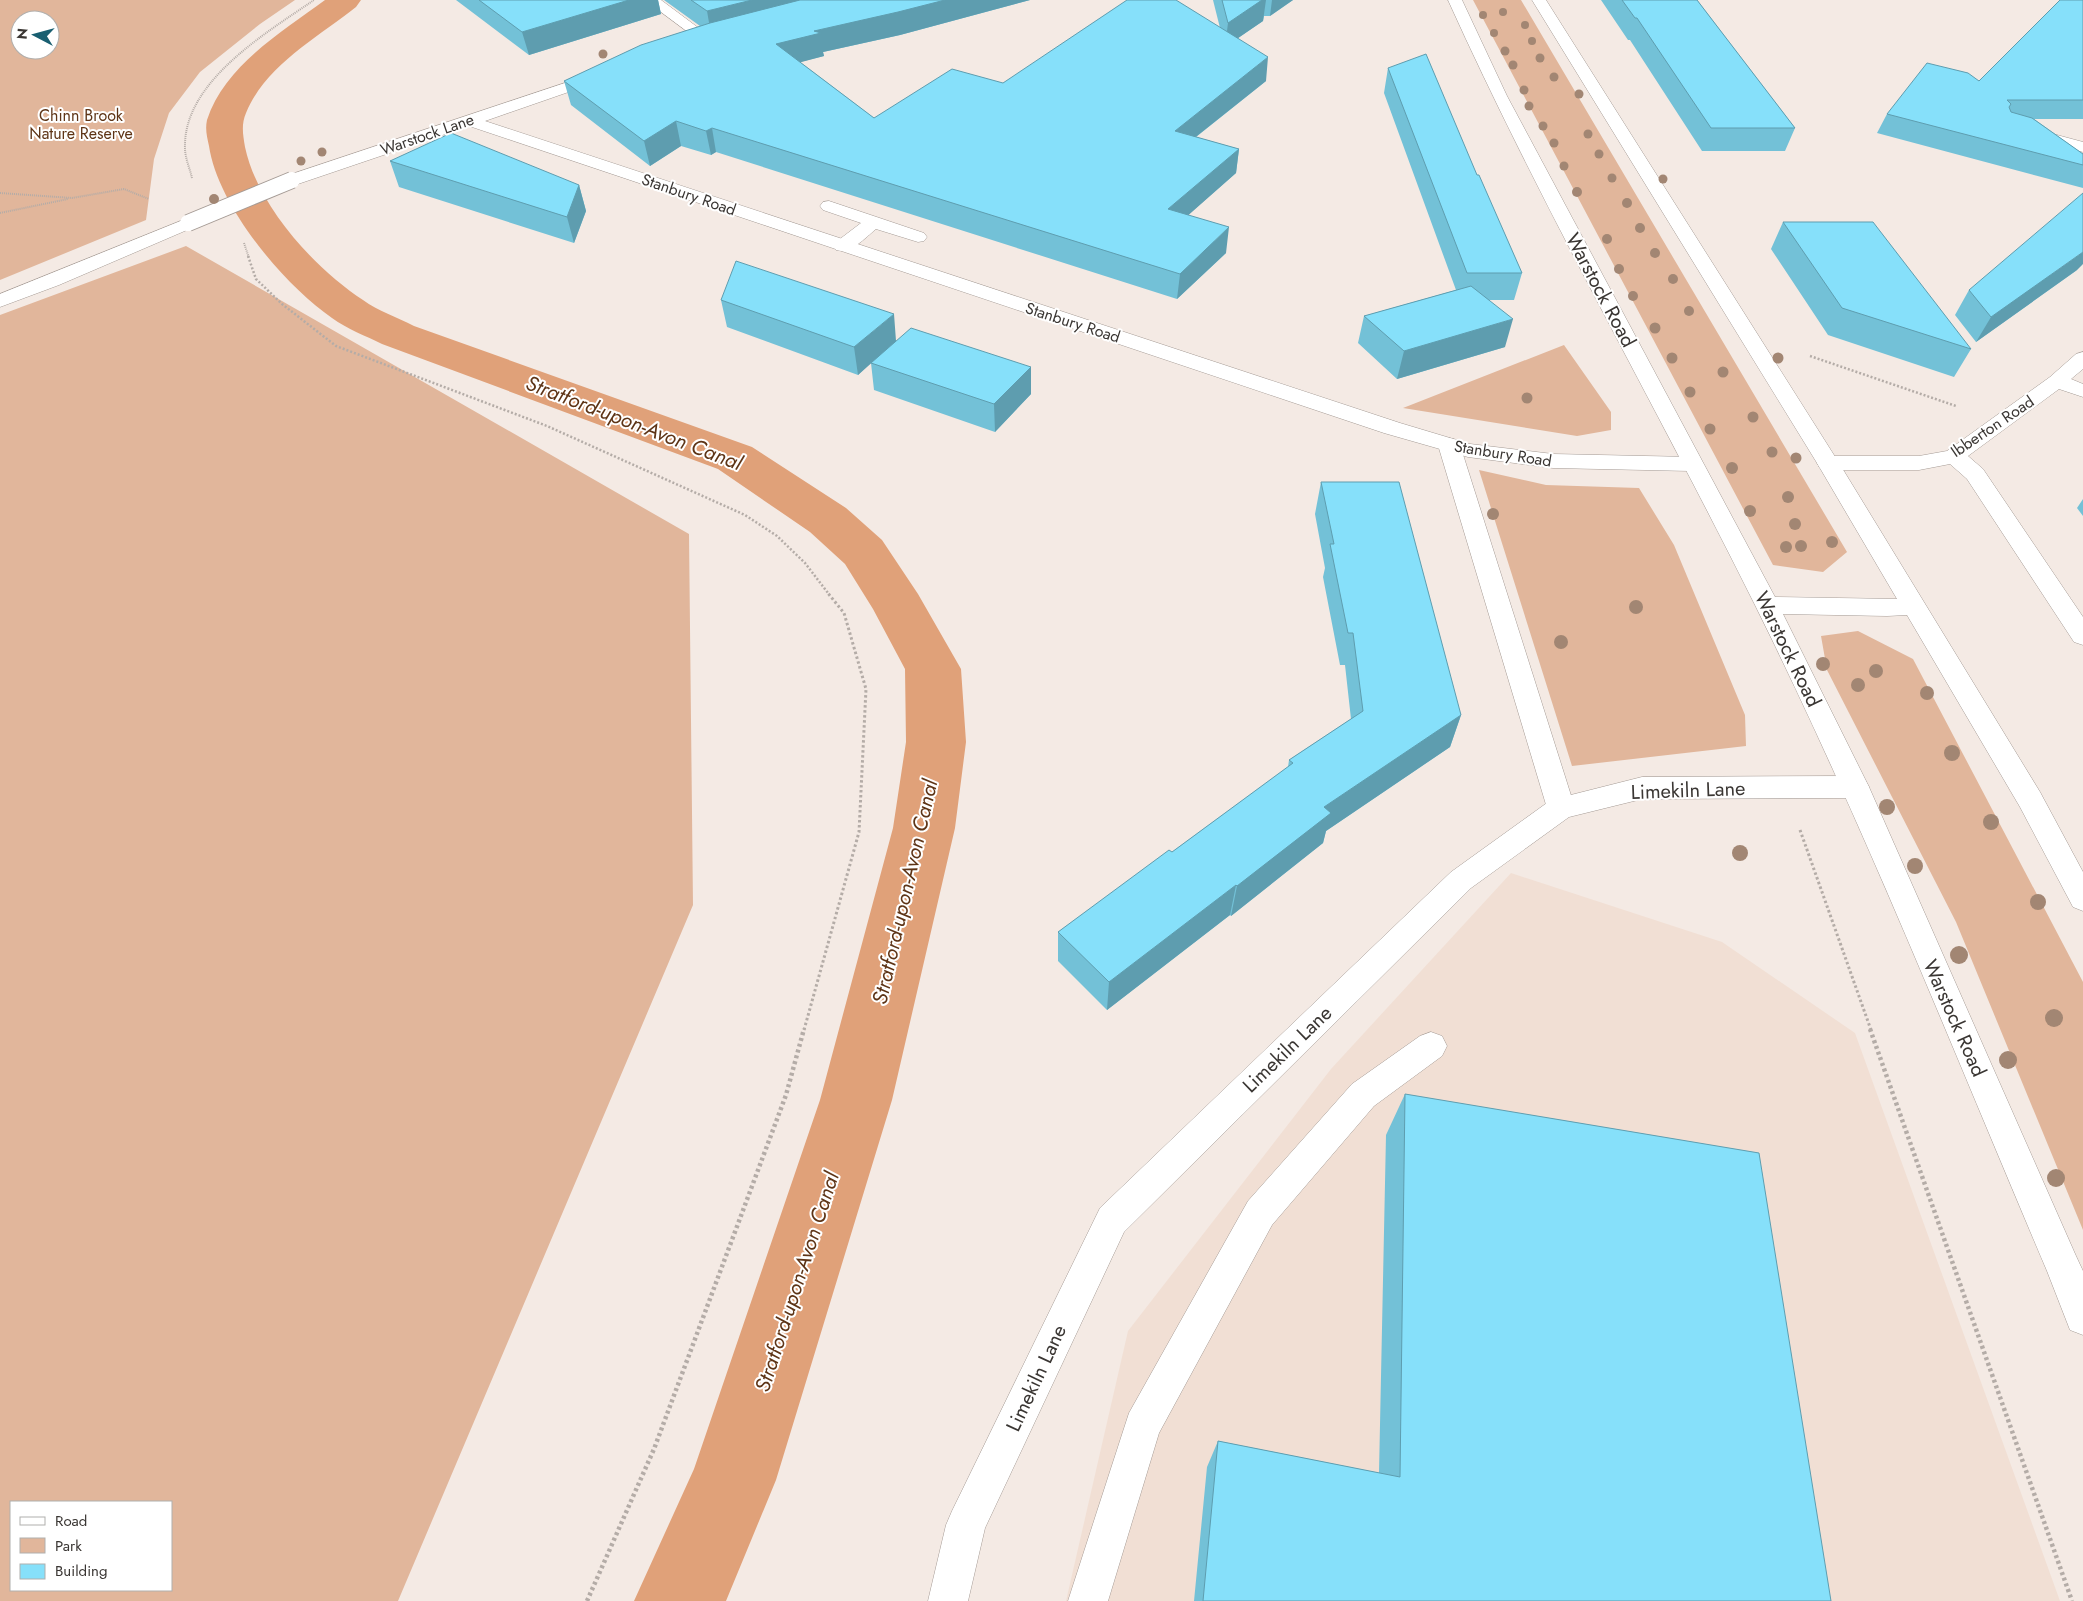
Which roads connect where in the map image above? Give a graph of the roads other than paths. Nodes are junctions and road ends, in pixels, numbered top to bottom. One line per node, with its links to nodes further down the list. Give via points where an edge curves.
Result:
1 (652, 0): 5 (street)
2 (1455, 0): 22 (street, Warstock Road, via 1499,96)
3 (1539, 0): 21 (street)
4 (727, 36): 5 (street)
5 (709, 41): 6 (street)
6 (690, 47)
7 (616, 71): 8 (street, Warstock Lane)
8 (467, 120): 14 (street, Stanbury Road); 15 (street, Warstock Lane, bridge, via 292,180)
9 (2017, 129): 10 (street)
10 (2083, 147)
11 (829, 206): 12 (street)
12 (874, 222): 13 (street); 14 (street)
13 (918, 237)
14 (842, 246): 19 (street, Stanbury Road)
15 (0, 301)
16 (2083, 358): 17 (street, Ibberton Road)
17 (2057, 381): 18 (street); 20 (street, Ibberton Road)
18 (2083, 391)
19 (1449, 445): 22 (street, Stanbury Road, via 1553,461); 27 (street)
20 (1954, 456): 21 (street, Ibberton Road, via 1919,463); 25 (street, via 1975,474)
21 (1828, 463): 24 (street)
22 (1691, 464): 23 (street, Warstock Road)
23 (1767, 605): 24 (street); 26 (street, Warstock Road)
24 (1914, 606): 28 (street, via 2030,800)
25 (2083, 636)
26 (1855, 788): 27 (street, Limekiln Lane, via 1642,788); 30 (street, Warstock Road)
27 (1561, 808): 31 (street, Limekiln Lane, via 1461,880 1112,1220 966,1525)
28 (2083, 899)
29 (1431, 1046): 32 (street, via 1363,1095 1260,1213 1142,1426)
30 (2083, 1317)
31 (948, 1601)
32 (1088, 1601)

